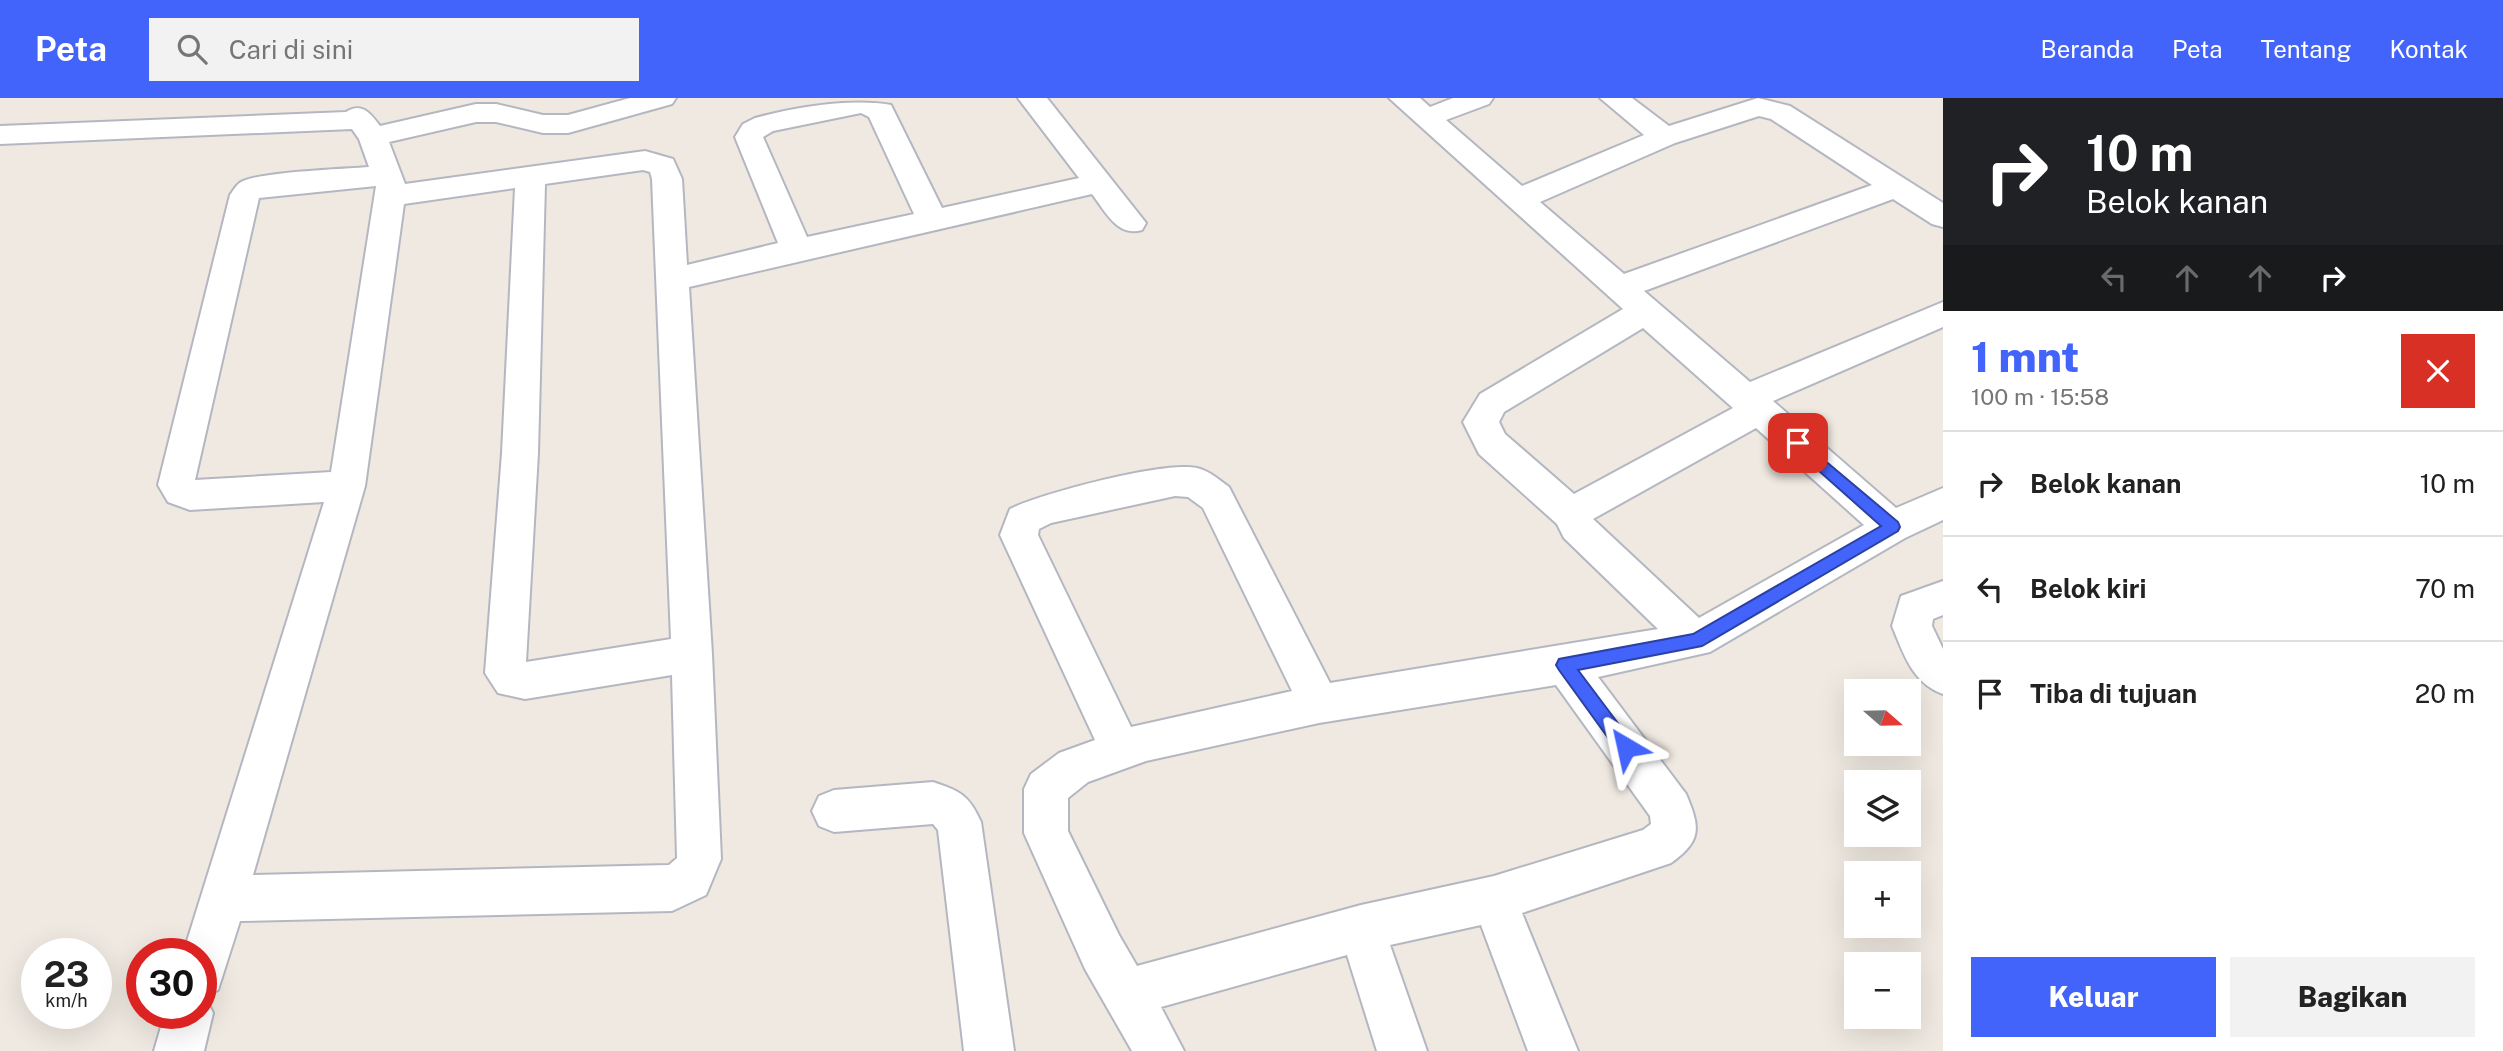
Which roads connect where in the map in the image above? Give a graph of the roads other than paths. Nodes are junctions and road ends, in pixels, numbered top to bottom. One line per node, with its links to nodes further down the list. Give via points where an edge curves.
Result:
1 (662, 98): 5 (street, via 568,124 543,124)
2 (1032, 98): 11 (street)
3 (1479, 98): 6 (street)
4 (1614, 98): 9 (street)
5 (505, 105): 7 (street, via 424,126)
6 (1415, 108): 14 (street)
7 (366, 122): 8 (street); 12 (street)
8 (0, 135)
9 (1665, 137): 13 (street, via 1758,107 1771,108); 14 (street)
10 (530, 177): 12 (street); 19 (street, via 645,160 663,166); 30 (street, via 520,453 505,673 513,680 525,681)
11 (1099, 183): 16 (street); 17 (street)
12 (388, 186): 24 (street); 24 (street, via 260,187 245,195 176,485 190,495)
13 (1896, 187): 15 (street); 20 (street)
14 (1519, 199): 20 (street)
15 (1943, 217)
16 (933, 221): 18 (street); 18 (street, via 881,111 863,104 765,124 749,137)
17 (1131, 223)
18 (796, 249): 19 (street)
19 (674, 279): 30 (street)
20 (1621, 287): 21 (street)
21 (1647, 310): 23 (street); 26 (street, via 1492,403 1481,422 1492,444)
22 (1942, 315): 23 (street)
23 (1753, 404): 26 (street, via 1580,508); 27 (street)
24 (347, 486): 36 (street)
25 (1943, 503): 27 (street)
26 (1574, 516): 29 (street, via 1577,527)
27 (1892, 527): 29 (street)
28 (1943, 597): 32 (street, via 1915,608 1912,626 1927,660)
29 (1696, 640): 31 (street)
30 (692, 654): 36 (street, via 699,859 690,879 672,888)
31 (1565, 665): 33 (street); 37 (street, via 1671,809 1674,834 1655,848)
32 (1943, 676)
33 (1319, 704): 34 (street); 34 (street, via 1216,498 1197,483 1175,481 1043,510 1023,520 1019,536)
34 (1121, 750): 40 (street, via 1074,767 1046,789 1046,833)
35 (834, 811): 43 (street, via 933,803 948,808 959,822)
36 (222, 899): 39 (street)
37 (1494, 899): 38 (street); 46 (street)
38 (1361, 928): 40 (street); 45 (street)
39 (211, 938)
40 (1126, 993): 44 (street)
41 (185, 1029): 42 (street)
42 (178, 1051)
43 (989, 1051)
44 (1159, 1051)
45 (1402, 1051)
46 (1553, 1051)

